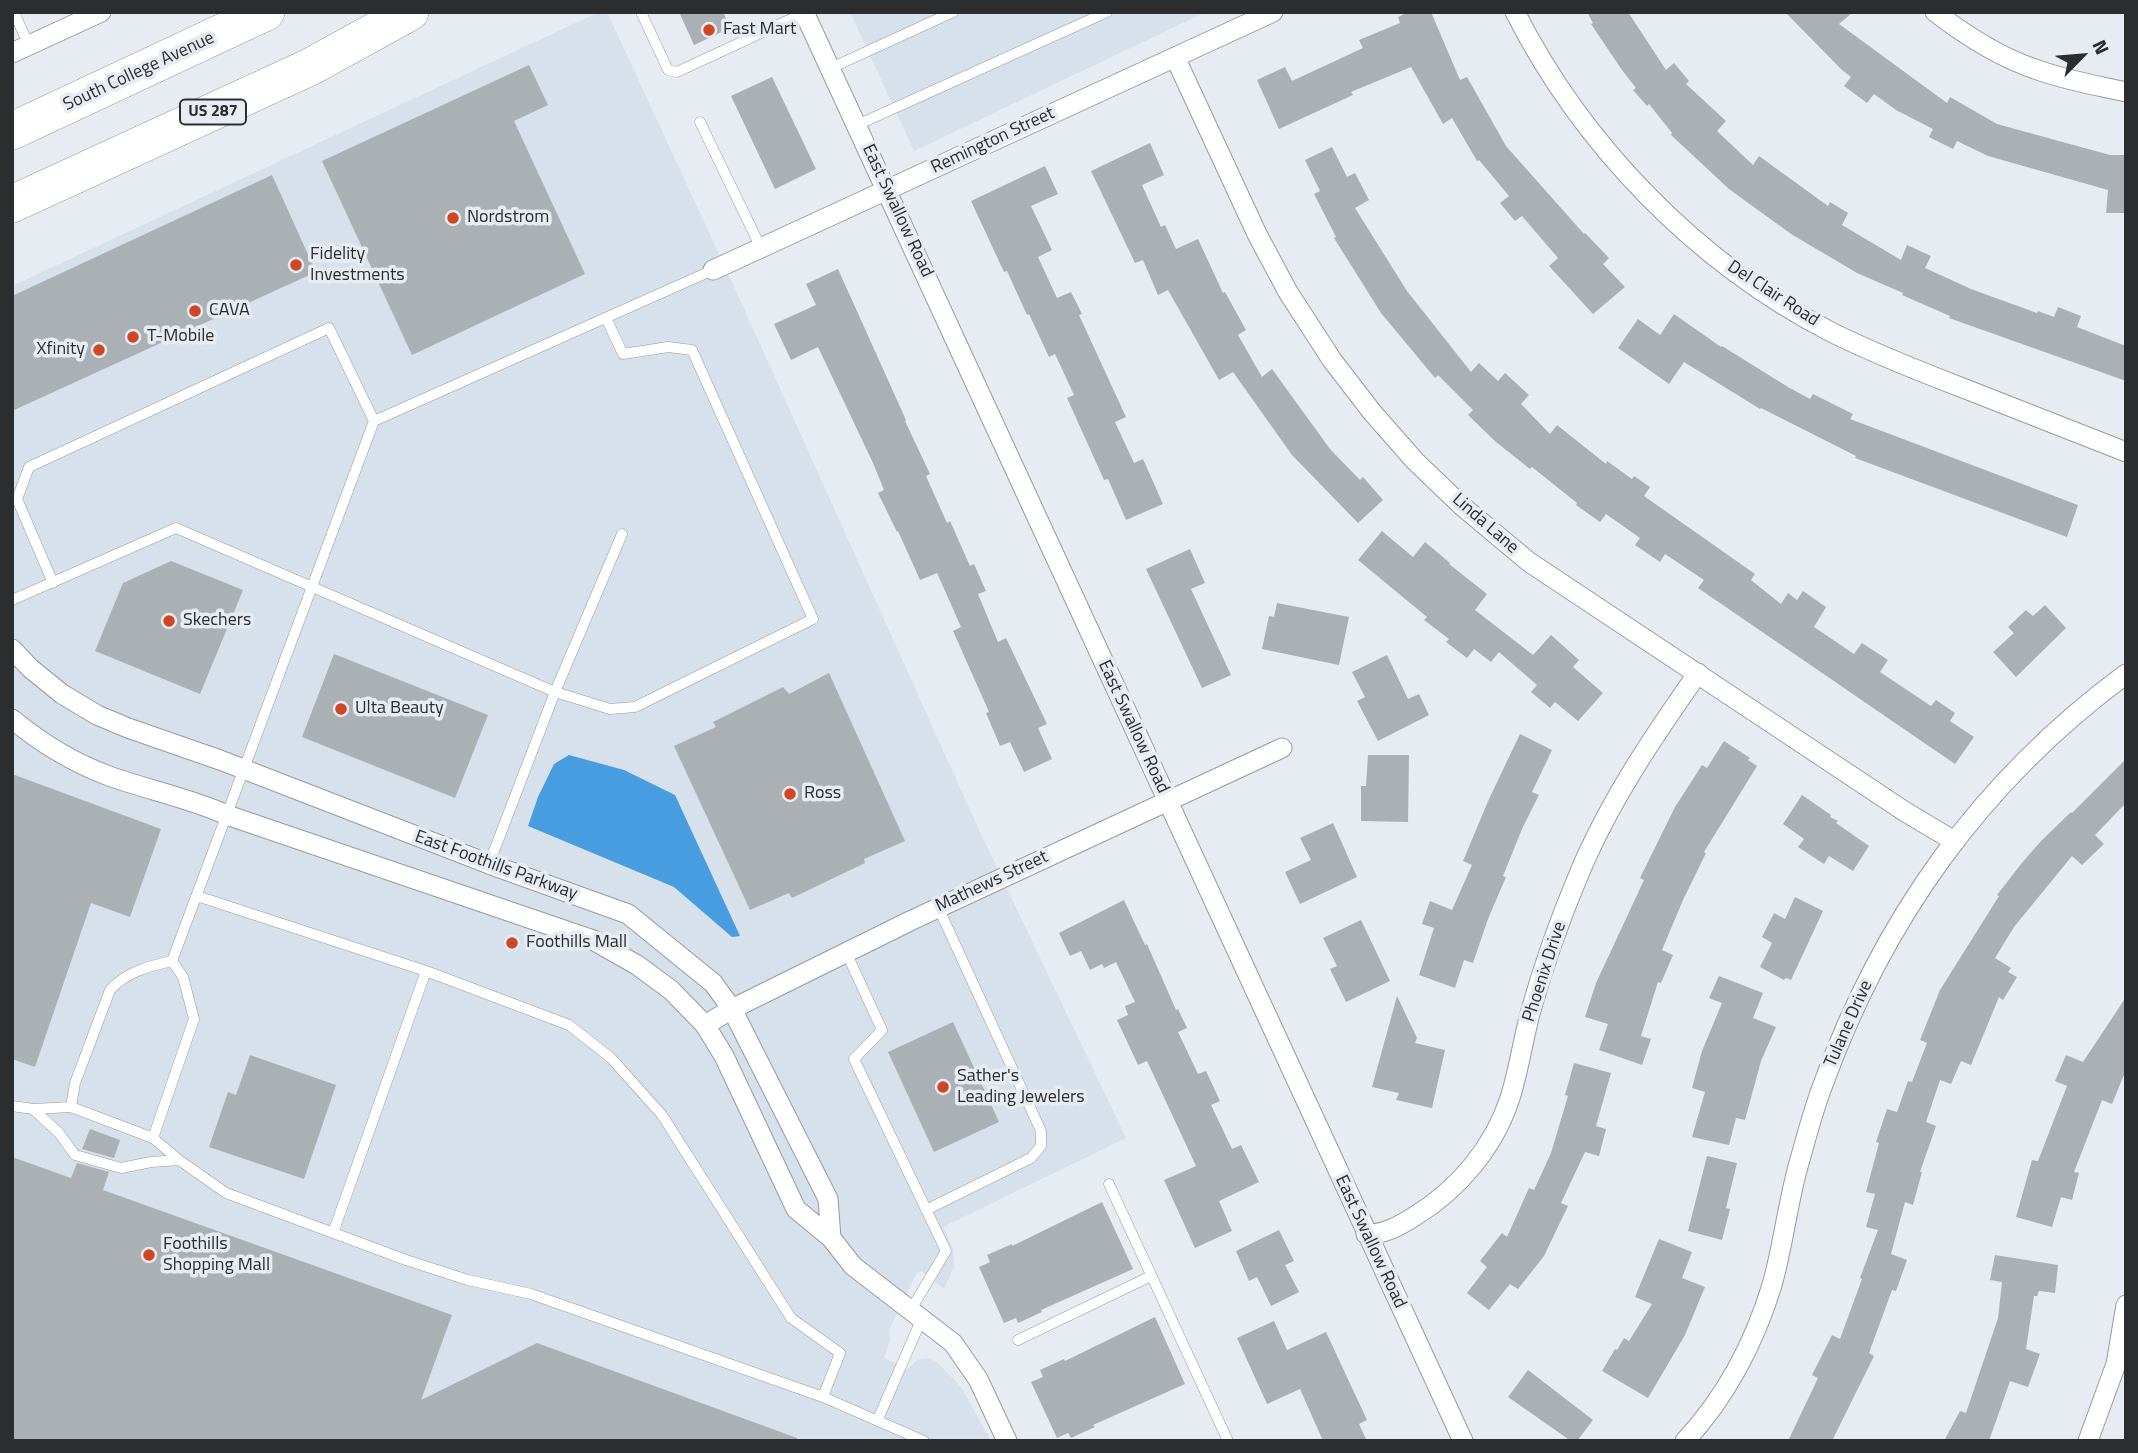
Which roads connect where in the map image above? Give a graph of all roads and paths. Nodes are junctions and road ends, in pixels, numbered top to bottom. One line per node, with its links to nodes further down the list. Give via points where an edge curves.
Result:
1 (14, 12): 12 (lane)
2 (101, 12): 12 (street)
3 (266, 12): 18 (highway, South College Avenue)
4 (410, 12): 20 (highway, US 287, via 310,67)
5 (641, 12): 11 (lane, via 668,70 677,72)
6 (953, 12): 14 (lane)
7 (1107, 12): 17 (lane)
8 (1273, 12): 13 (street, Remington Street)
9 (1515, 12): 25 (street, Del Clair Road, via 1534,49 1617,164 1662,211 1763,291 1830,331 1898,362)
10 (1935, 12): 15 (street, via 1952,26 2034,69)
11 (804, 13): 14 (street, East Swallow Road)
12 (21, 50)
13 (1175, 57): 19 (street, Remington Street); 31 (street, Linda Lane, via 1288,292 1372,412 1462,506 1529,562)
14 (831, 68): 17 (street, East Swallow Road)
15 (2126, 92)
16 (700, 122): 21 (lane)
17 (857, 125): 19 (street, East Swallow Road)
18 (12, 131)
19 (887, 190): 21 (street, Remington Street); 37 (street, East Swallow Road)
20 (12, 204)
21 (761, 248): 22 (street, Remington Street)
22 (713, 271): 23 (lane)
23 (606, 318): 24 (lane); 33 (lane, via 623,354 668,347 692,350 813,620 635,707 610,709)
24 (374, 421): 27 (lane, via 329,328 29,467 17,499); 28 (lane)
25 (2126, 452)
26 (622, 534): 33 (lane)
27 (53, 583): 28 (lane, via 176,528); 29 (lane)
28 (311, 587): 33 (lane); 36 (lane)
29 (12, 600)
30 (12, 649): 36 (street, East Foothills Parkway, via 62,694 97,715)
31 (1698, 673): 39 (street, Linda Lane); 56 (street, Phoenix Drive, via 1650,740 1579,872 1550,949 1510,1098 1495,1133 1474,1165 1431,1207 1377,1235)
32 (2126, 674): 39 (street, Tulane Drive, via 2040,746)
33 (555, 692): 40 (lane)
34 (12, 719): 38 (street, via 33,736 109,776)
35 (1282, 748): 37 (street, Mathews Street)
36 (243, 769): 38 (lane); 40 (street, East Foothills Parkway)
37 (1167, 801): 42 (street, Mathews Street); 56 (street, East Swallow Road)
38 (227, 815): 41 (lane); 47 (street, via 593,940 637,964)
39 (1954, 841): 68 (street, Tulane Drive, via 1910,902 1846,1026 1820,1091 1795,1175 1772,1283 1756,1329 1731,1379)
40 (489, 864): 46 (street, East Foothills Parkway, via 628,914 712,983)
41 (197, 896): 44 (lane); 45 (lane)
42 (938, 907): 43 (street, Mathews Street); 54 (lane, via 1041,1131 1041,1146 1031,1158)
43 (846, 951): 46 (street, Mathews Street); 54 (lane, via 882,1030 854,1059)
44 (172, 961): 49 (lane, via 138,971 110,990 75,1083); 51 (lane, via 183,977 194,1019)
45 (426, 971): 55 (lane); 62 (lane, via 569,1025 611,1058 662,1115 791,1318 840,1353)
46 (732, 1009): 47 (street, Mathews Street); 57 (street, East Foothills Parkway, via 828,1199)
47 (705, 1025): 57 (street, via 796,1209)
48 (12, 1106): 50 (lane)
49 (71, 1107): 50 (lane); 51 (lane)
50 (33, 1108): 52 (lane, via 75,1155 121,1168)
51 (153, 1138): 52 (lane)
52 (179, 1160): 55 (lane, via 226,1193)
53 (1109, 1184): 58 (lane)
54 (926, 1210): 60 (lane, via 946,1251)
55 (333, 1233): 62 (lane, via 468,1280 531,1294)
56 (1366, 1234): 67 (street, East Swallow Road)
57 (831, 1238): 60 (street, via 853,1266)
58 (1151, 1276): 61 (lane); 66 (lane)
59 (2126, 1305): 69 (street, via 2116,1364)
60 (916, 1315): 63 (lane); 65 (street, via 965,1358)
61 (1018, 1340)
62 (823, 1397): 63 (lane)
63 (878, 1419): 64 (lane)
64 (924, 1441)
65 (1007, 1441)
66 (1228, 1441)
67 (1463, 1441)
68 (1685, 1441)
69 (2088, 1441)

